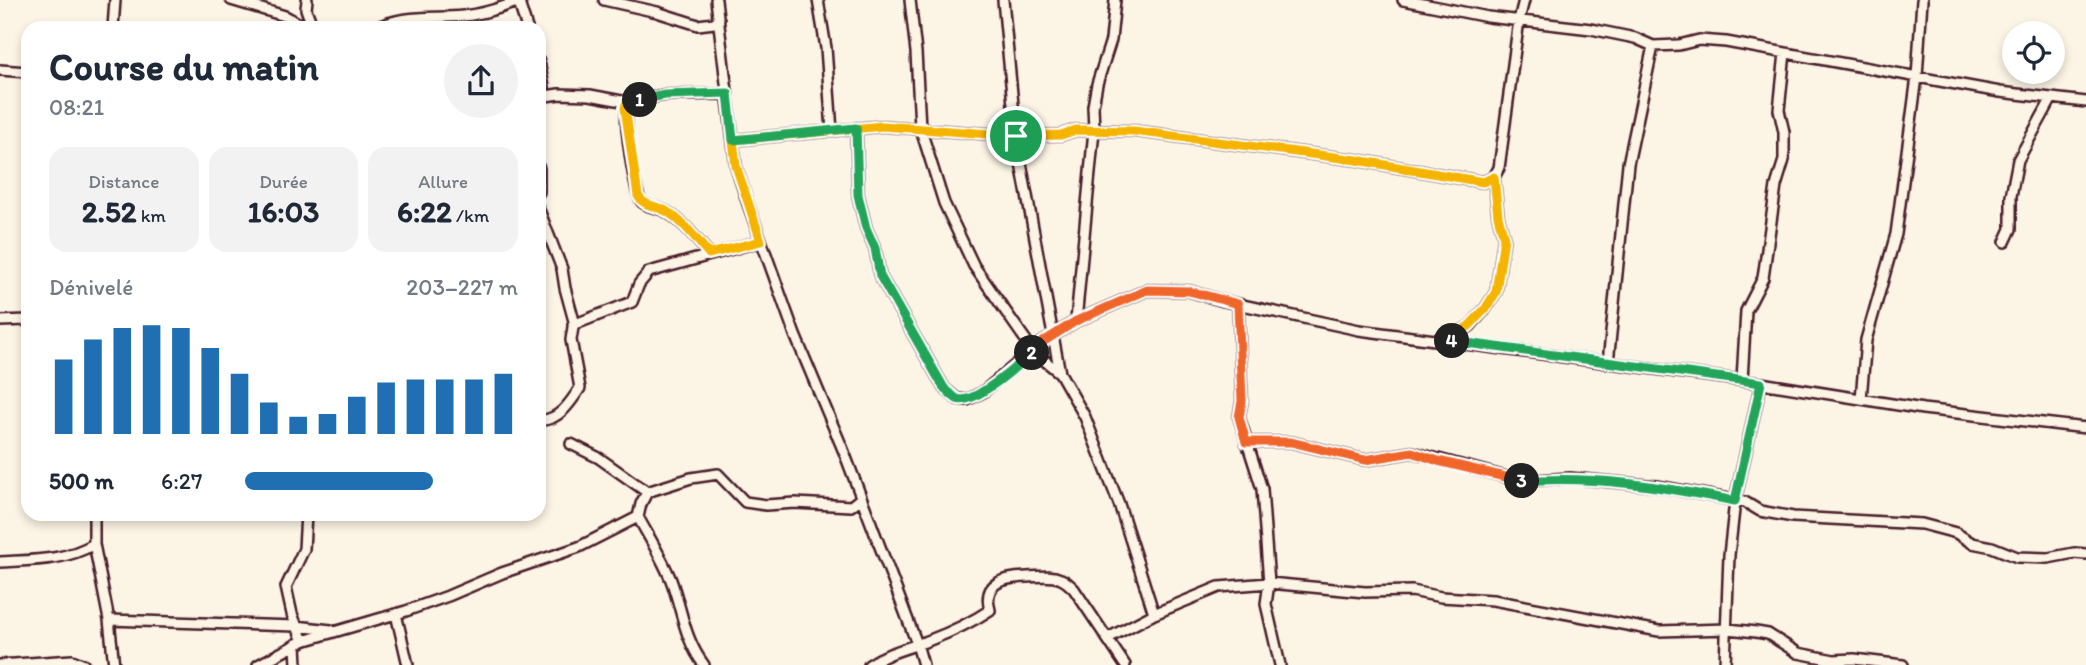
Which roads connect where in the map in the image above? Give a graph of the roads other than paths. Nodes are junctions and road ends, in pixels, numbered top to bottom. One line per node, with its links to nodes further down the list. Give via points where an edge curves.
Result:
1 (115, 0): 16 (street)
2 (231, 0): 17 (street)
3 (307, 0): 18 (street)
4 (519, 0): 19 (street, via 481,14); 20 (street)
5 (604, 0): 14 (street, via 698,25)
6 (716, 0): 14 (street)
7 (818, 0): 34 (street)
8 (910, 0): 31 (street)
9 (1003, 0): 35 (street)
10 (1115, 0): 33 (street, via 1111,40 1095,95)
11 (1403, 0): 15 (street)
12 (1524, 0): 15 (street)
13 (1922, 0): 25 (street)
14 (719, 19): 26 (street)
15 (1519, 20): 21 (street, via 1591,29); 37 (street)
16 (114, 21)
17 (294, 21)
18 (310, 21)
19 (406, 21)
20 (525, 21)
21 (1653, 46): 22 (street, via 1699,40); 50 (street, via 1628,164)
22 (1785, 53): 25 (street); 52 (street, via 1779,110 1784,160 1763,278 1746,311)
23 (0, 70): 24 (street)
24 (21, 72)
25 (1917, 77): 28 (street); 54 (street, via 1896,234 1866,340)
26 (728, 93): 29 (street, via 665,95); 36 (street)
27 (546, 98): 29 (street, via 579,95)
28 (2052, 98): 30 (street); 40 (street, via 2018,160 2011,229)
29 (627, 102): 41 (street, via 638,196 687,228)
30 (2086, 102)
31 (920, 127): 32 (street); 35 (street); 49 (street, via 944,203 974,266)
32 (856, 128): 34 (street); 49 (street, via 858,195 880,276 944,388 957,399 967,400)
33 (1094, 130): 35 (street); 37 (street, via 1134,131 1357,160 1483,182); 45 (street)
34 (832, 131): 36 (street)
35 (1016, 136): 47 (street)
36 (733, 140): 39 (street, via 736,166)
37 (1494, 177): 48 (street, via 1504,238 1496,292 1469,326)
38 (546, 228): 46 (street, via 562,269)
39 (761, 241): 41 (street); 60 (street)
40 (2005, 242)
41 (709, 254): 46 (street, via 649,272 632,302)
42 (1238, 304): 45 (street, via 1189,291 1147,290); 48 (street, via 1359,330); 57 (street, via 1239,417)
43 (21, 320): 44 (street)
44 (0, 321)
45 (1076, 321): 47 (street)
46 (573, 326): 55 (street, via 572,351 580,388 564,410)
47 (1052, 337): 49 (street); 51 (street)
48 (1447, 341): 50 (street)
49 (1034, 352): 51 (street)
50 (1608, 363): 52 (street)
51 (1060, 373): 70 (street, via 1085,417 1119,504)
52 (1742, 380): 53 (street)
53 (1761, 383): 54 (street); 61 (street)
54 (1861, 399): 56 (street)
55 (546, 420)
56 (2086, 428)
57 (1246, 442): 61 (street, via 1291,442 1365,460 1412,452 1521,481 1570,478 1657,486); 68 (street, via 1262,489)
58 (571, 444): 59 (street)
59 (647, 492): 60 (street, via 714,473 742,500 758,505 850,506); 62 (street)
60 (861, 498): 77 (street)
61 (1735, 501): 66 (street, via 1793,517 1922,524 2017,557); 73 (street)
62 (638, 517): 69 (street, via 579,547); 84 (street, via 671,581 687,635)
63 (94, 521): 65 (street)
64 (306, 521): 72 (street, via 304,549 286,587)
65 (94, 544): 67 (street, via 57,558); 71 (street)
66 (2086, 554)
67 (0, 562)
68 (1269, 583): 70 (street, via 1219,587); 73 (street, via 1493,600 1659,631); 88 (street, via 1266,604)
69 (396, 614): 74 (street); 83 (street)
70 (1154, 614): 75 (street)
71 (109, 620): 72 (street); 80 (street)
72 (296, 626): 74 (street); 76 (street)
73 (1728, 629): 89 (street); 90 (street, via 1768,634 1798,653)
74 (335, 631): 76 (street)
75 (1108, 638): 77 (street, via 1074,589 1063,579 1049,576 1006,578 993,586 987,599 990,610); 87 (street)
76 (300, 643): 81 (street); 82 (street)
77 (917, 644): 85 (street); 86 (street)
78 (0, 665): 79 (street, via 72,660)
79 (84, 665)
80 (113, 665)
81 (258, 665)
82 (297, 665)
83 (408, 665)
84 (704, 665)
85 (869, 665)
86 (923, 665)
87 (1125, 665)
88 (1280, 665)
89 (1726, 665)
90 (1903, 665)

